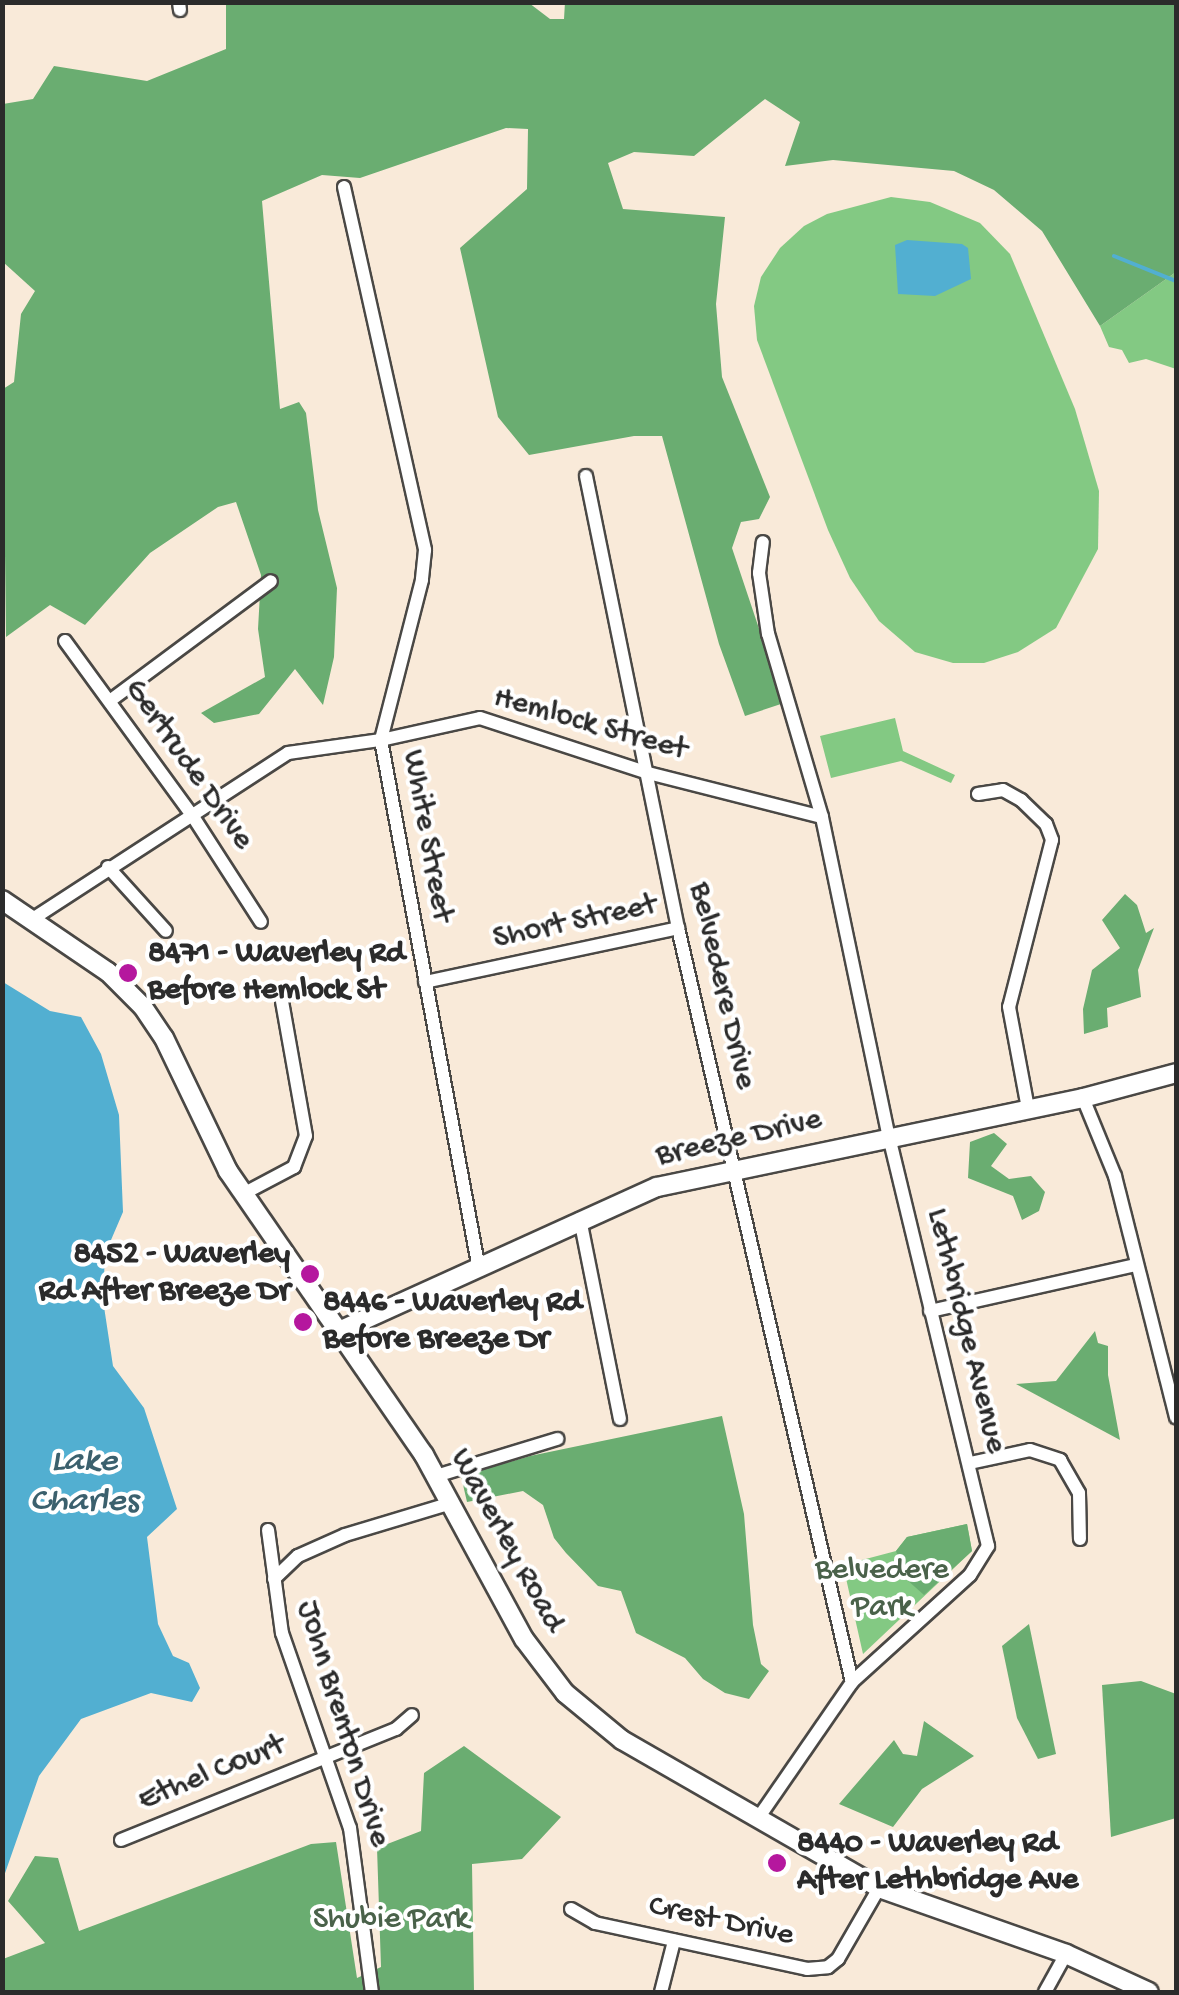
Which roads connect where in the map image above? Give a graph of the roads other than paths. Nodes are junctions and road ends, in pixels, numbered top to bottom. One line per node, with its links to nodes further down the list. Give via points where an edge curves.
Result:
1 (344, 187): 7 (street, White Street, via 425,550)
2 (586, 476): 8 (street, Belvedere Drive)
3 (764, 542): 11 (street, Lethbridge Avenue, via 760,573 768,634)
4 (272, 581): 6 (street)
5 (65, 641): 6 (street, Gertrude Drive)
6 (111, 700): 10 (street, Gertrude Drive)
7 (381, 740): 8 (street, Hemlock Street, via 480,718); 10 (street, Hemlock Street, via 288,753); 18 (street, White Street)
8 (648, 772): 11 (street, Hemlock Street); 16 (street, Belvedere Drive)
9 (978, 794): 22 (street, via 1003,790 1021,800 1046,824 1052,840 1009,1008)
10 (192, 815): 12 (street, Hemlock Street); 15 (street, Gertrude Drive)
11 (822, 817): 23 (street, Lethbridge Avenue)
12 (108, 867): 14 (street, Hemlock Street); 17 (street)
13 (2, 900): 14 (main road, Waverley Road)
14 (31, 920): 25 (main road, Waverley Road, via 108,972 143,1007)
15 (261, 922)
16 (678, 928): 18 (street, Short Street); 24 (street, Belvedere Drive)
17 (166, 930)
18 (425, 982): 27 (street, White Street)
19 (282, 1001): 25 (street, via 304,1147 294,1167)
20 (1176, 1073): 21 (main road, Breeze Drive)
21 (1083, 1098): 22 (main road, Breeze Drive); 28 (street, via 1115,1176)
22 (1028, 1109): 23 (main road, Breeze Drive)
23 (889, 1138): 24 (main road, Breeze Drive); 29 (street, Lethbridge Avenue)
24 (734, 1167): 26 (main road, Breeze Drive, via 657,1187); 40 (street, Belvedere Drive)
25 (244, 1194): 30 (main road, Waverley Road)
26 (580, 1219): 27 (main road, Breeze Drive); 32 (street)
27 (478, 1264): 30 (main road, Breeze Drive)
28 (1136, 1266): 29 (street); 31 (street)
29 (930, 1311): 34 (street, Lethbridge Avenue)
30 (337, 1332): 35 (main road, Waverley Road)
31 (1176, 1416)
32 (620, 1419)
33 (556, 1439): 35 (street)
34 (970, 1463): 38 (street, via 1030,1450 1060,1460 1079,1493); 40 (street, Lethbridge Avenue, via 988,1537 985,1556)
35 (436, 1476): 36 (main road, Waverley Road)
36 (452, 1503): 39 (street, via 346,1535 298,1556); 43 (main road, Waverley Road, via 524,1639 564,1693 622,1740)
37 (268, 1530): 39 (street, John Brenton Drive)
38 (1080, 1539)
39 (274, 1579): 42 (street, John Brenton Drive, via 282,1633)
40 (852, 1682): 43 (street, Lethbridge Avenue)
41 (412, 1715): 42 (street, Ethel Court, via 396,1729)
42 (324, 1759): 44 (street, Ethel Court); 49 (street, John Brenton Drive, via 350,1828)
43 (758, 1817): 45 (main road, Waverley Road)
44 (121, 1840)
45 (880, 1888): 47 (street, Crest Drive, via 828,1966 807,1969); 48 (main road, Waverley Road)
46 (571, 1910): 47 (street, Crest Drive)
47 (674, 1940): 50 (street)
48 (1066, 1954): 51 (street); 52 (main road, Waverley Road)
49 (372, 1992)
50 (661, 1992)
51 (1045, 1992)
52 (1148, 1992)

